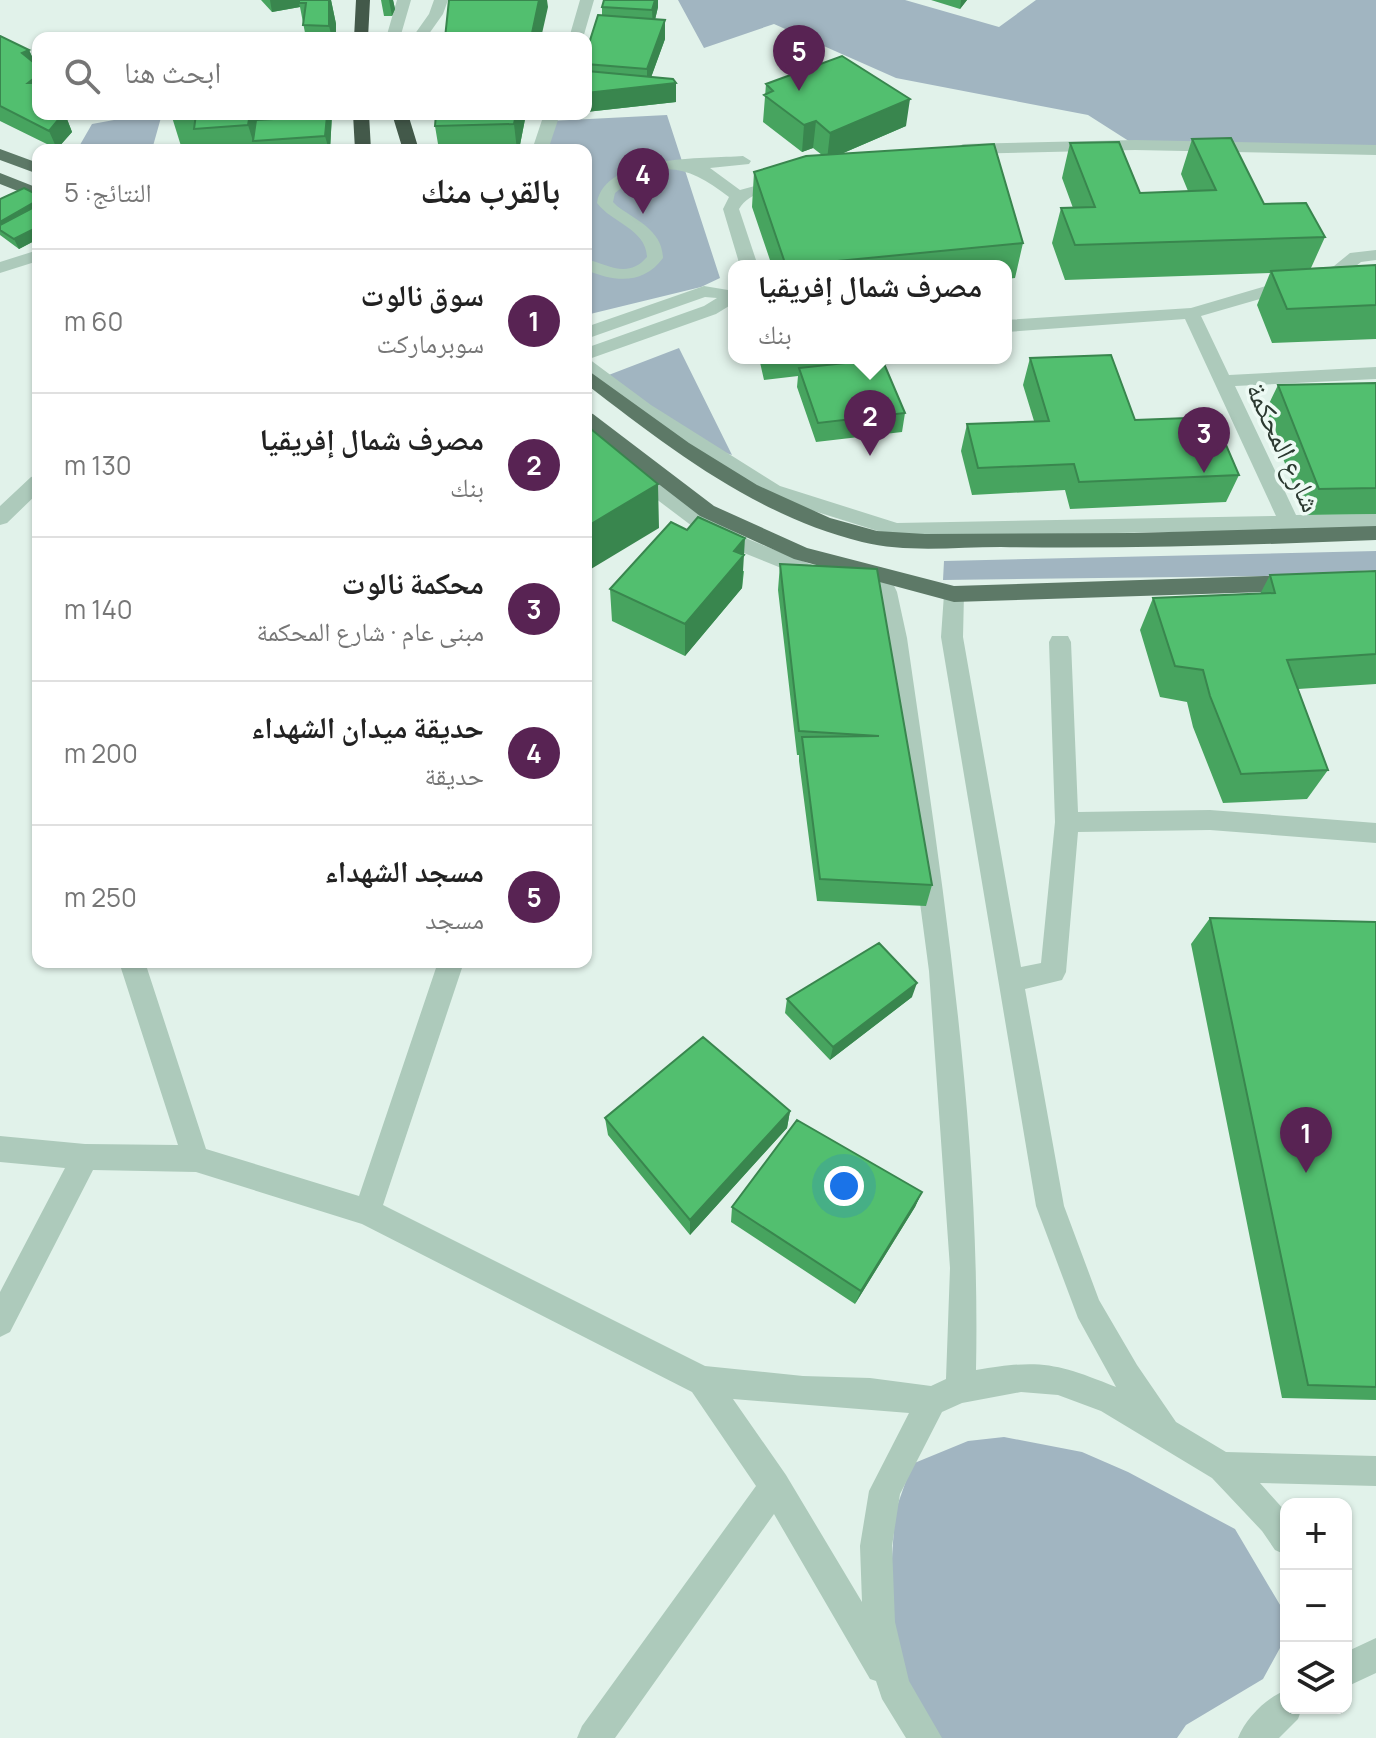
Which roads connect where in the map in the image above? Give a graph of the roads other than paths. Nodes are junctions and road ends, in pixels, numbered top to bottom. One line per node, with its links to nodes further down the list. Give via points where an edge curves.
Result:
1 (363, 0): 5 (highway)
2 (404, 0): 6 (street)
3 (441, 0): 7 (street)
4 (587, 0): 8 (street)
5 (362, 32)
6 (395, 32)
7 (423, 32)
8 (578, 32)
9 (361, 120): 12 (highway)
10 (402, 120): 13 (highway)
11 (550, 120): 14 (street)
12 (363, 144)
13 (409, 144)
14 (542, 144)
15 (1376, 150): 16 (street, via 1135,145)
16 (949, 151)
17 (0, 154): 20 (main road)
18 (743, 161): 19 (street)
19 (687, 165): 24 (street); 28 (street, via 630,177 604,196 609,209 652,241 656,252 651,264 621,276)
20 (32, 167)
21 (0, 178): 23 (main road)
22 (806, 179): 24 (street)
23 (32, 191)
24 (738, 196): 27 (street, via 731,209)
25 (1376, 255): 32 (street, via 1356,257 1340,270)
26 (32, 257): 29 (street)
27 (747, 260)
28 (592, 266)
29 (0, 268)
30 (728, 295): 34 (street, via 704,291)
31 (728, 300): 35 (street)
32 (1191, 313): 33 (street); 39 (street, شارع المحكمة)
33 (1012, 326)
34 (592, 331)
35 (592, 352)
36 (592, 369): 45 (street, via 644,409 773,491 897,530)
37 (1376, 373): 39 (street)
38 (592, 380): 45 (main road, via 690,454 748,488 812,519 864,536 1157,541)
39 (1223, 381): 45 (street, شارع المحكمة)
40 (592, 423): 48 (main road, via 707,511)
41 (592, 441): 48 (street, via 699,521 741,544)
42 (32, 488): 43 (street)
43 (0, 518)
44 (1376, 521): 45 (street)
45 (1292, 530): 46 (main road)
46 (1376, 533)
47 (1320, 582): 49 (main road)
48 (869, 586): 49 (main road); 62 (street, via 896,638 942,971 964,1268)
49 (954, 594): 55 (street, via 952,637)
50 (1060, 642): 51 (street)
51 (1067, 822): 52 (street, via 1210,820); 55 (street, via 1053,972)
52 (1376, 833)
53 (134, 968): 58 (street)
54 (449, 968): 59 (street)
55 (1011, 981): 64 (street, via 1050,1206 1088,1308)
56 (0, 1149): 57 (street)
57 (85, 1157): 58 (street); 60 (street)
58 (196, 1159): 59 (street)
59 (367, 1212): 61 (street)
60 (0, 1322)
61 (703, 1381): 63 (street); 67 (street)
62 (961, 1388): 63 (street); 64 (street, via 1021,1377 1058,1380)
63 (931, 1401): 71 (street, via 885,1491 876,1546 879,1622)
64 (1164, 1429): 65 (street)
65 (1223, 1467): 66 (street); 68 (street)
66 (1376, 1471)
67 (775, 1486): 71 (street); 73 (street)
68 (1280, 1530)
69 (1376, 1655): 70 (street)
70 (1352, 1667)
71 (894, 1687): 74 (street)
72 (1280, 1713): 75 (street)
73 (594, 1738)
74 (925, 1738)
75 (1255, 1738)

